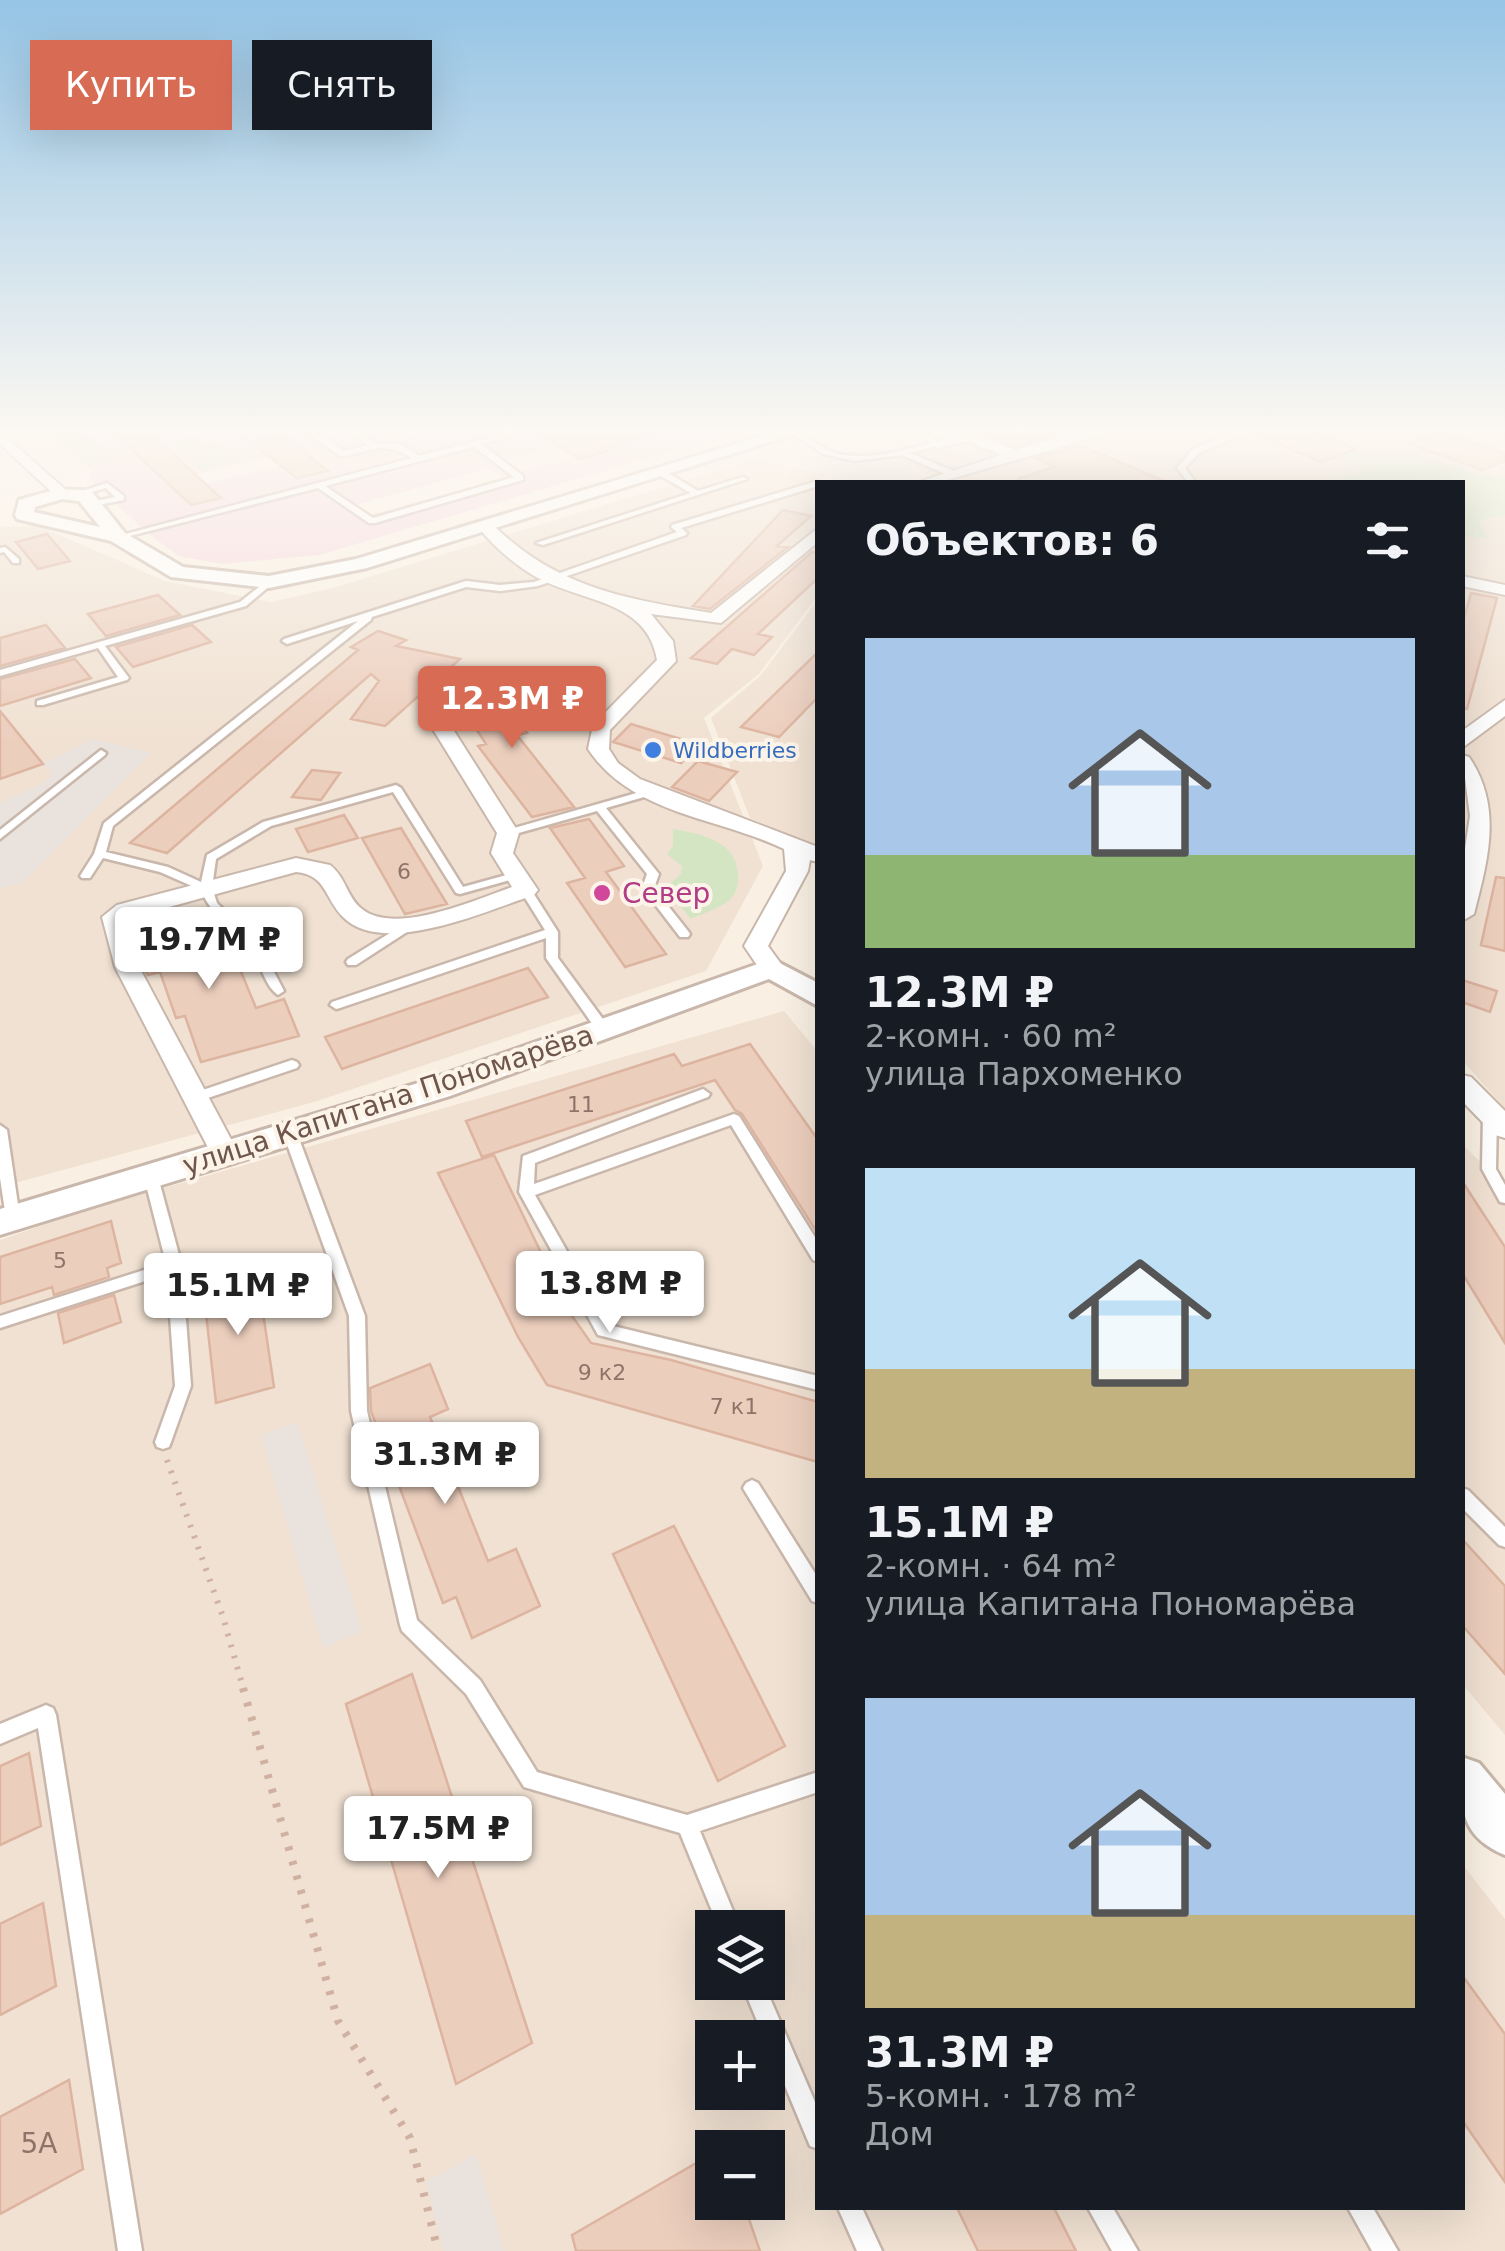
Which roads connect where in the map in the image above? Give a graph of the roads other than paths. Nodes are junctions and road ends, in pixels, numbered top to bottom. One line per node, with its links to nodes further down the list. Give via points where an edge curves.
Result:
1 (98, 533): 9 (street)
2 (113, 533): 9 (street)
3 (136, 533): 9 (lane)
4 (465, 533): 14 (street)
5 (492, 533): 13 (street)
6 (574, 533): 10 (lane)
7 (680, 533): 13 (lane)
8 (815, 535): 17 (street, via 715,618)
9 (118, 538): 14 (street, via 178,573)
10 (540, 544)
11 (0, 551): 12 (lane)
12 (16, 562)
13 (551, 578): 17 (street); 18 (lane, via 520,588 466,584)
14 (269, 582): 20 (lane, via 243,604)
15 (1465, 582): 16 (street)
16 (1505, 590)
17 (624, 604): 28 (street, via 661,635 667,661 596,739 607,764)
18 (376, 611): 19 (lane); 32 (lane, via 108,824)
19 (287, 641)
20 (100, 645): 21 (lane); 22 (lane, via 124,678)
21 (0, 672)
22 (40, 703)
23 (1505, 706): 25 (street)
24 (439, 723): 30 (street)
25 (1465, 739)
26 (101, 753): 31 (lane)
27 (1465, 764): 37 (street, via 1483,814)
28 (647, 793): 29 (lane); 33 (street, via 772,835)
29 (600, 808): 30 (lane); 40 (lane, via 653,874 648,888)
30 (508, 833): 35 (street, via 502,852)
31 (0, 836)
32 (100, 854): 34 (lane); 36 (lane, via 164,869)
33 (807, 855): 42 (street, via 756,946)
34 (86, 876)
35 (522, 883): 36 (lane, via 460,891 396,788 267,824 211,857); 38 (street); 39 (lane)
36 (206, 888): 38 (street, via 314,866 329,872 355,916); 43 (lane, via 212,904 258,950); 50 (street, via 114,916 128,967)
37 (1465, 900)
38 (406, 927): 41 (lane)
39 (552, 932): 45 (lane); 46 (lane, via 552,958)
40 (684, 934)
41 (352, 962)
42 (772, 968): 44 (street); 46 (street, улица Капитана Пономарёва)
43 (278, 991)
44 (815, 994)
45 (336, 1005)
46 (603, 1029): 53 (street, улица Капитана Пономарёва)
47 (292, 1065): 50 (lane)
48 (1465, 1087): 51 (street)
49 (704, 1094): 56 (lane, via 528,1160)
50 (193, 1098): 54 (street)
51 (1498, 1119): 57 (lane, via 1489,1170)
52 (0, 1130): 58 (lane)
53 (291, 1136): 54 (street, улица Капитана Пономарёва); 71 (lane, via 356,1316 359,1410 409,1625 473,1688 531,1780)
54 (226, 1156): 55 (street, улица Капитана Пономарёва)
55 (152, 1177): 58 (street, улица Капитана Пономарёва); 60 (lane)
56 (526, 1192): 59 (lane, via 734,1119); 62 (lane, via 604,1330)
57 (1505, 1198)
58 (6, 1220)
59 (815, 1251)
60 (174, 1266): 61 (lane); 63 (lane, via 183,1386)
61 (0, 1322)
62 (815, 1382)
63 (163, 1442)
64 (752, 1488): 67 (lane)
65 (1465, 1499): 66 (lane)
66 (1505, 1539)
67 (815, 1590)
68 (0, 1734): 79 (lane, via 46,1715)
69 (815, 1783): 71 (lane)
70 (1465, 1784): 72 (street)
71 (688, 1825): 73 (lane)
72 (1505, 1831)
73 (723, 1910)
74 (760, 2000): 75 (lane)
75 (815, 2131)
76 (851, 2210): 80 (lane)
77 (1101, 2210): 81 (lane)
78 (1361, 2210): 82 (lane)
79 (130, 2251)
80 (870, 2251)
81 (1126, 2251)
82 (1386, 2251)

